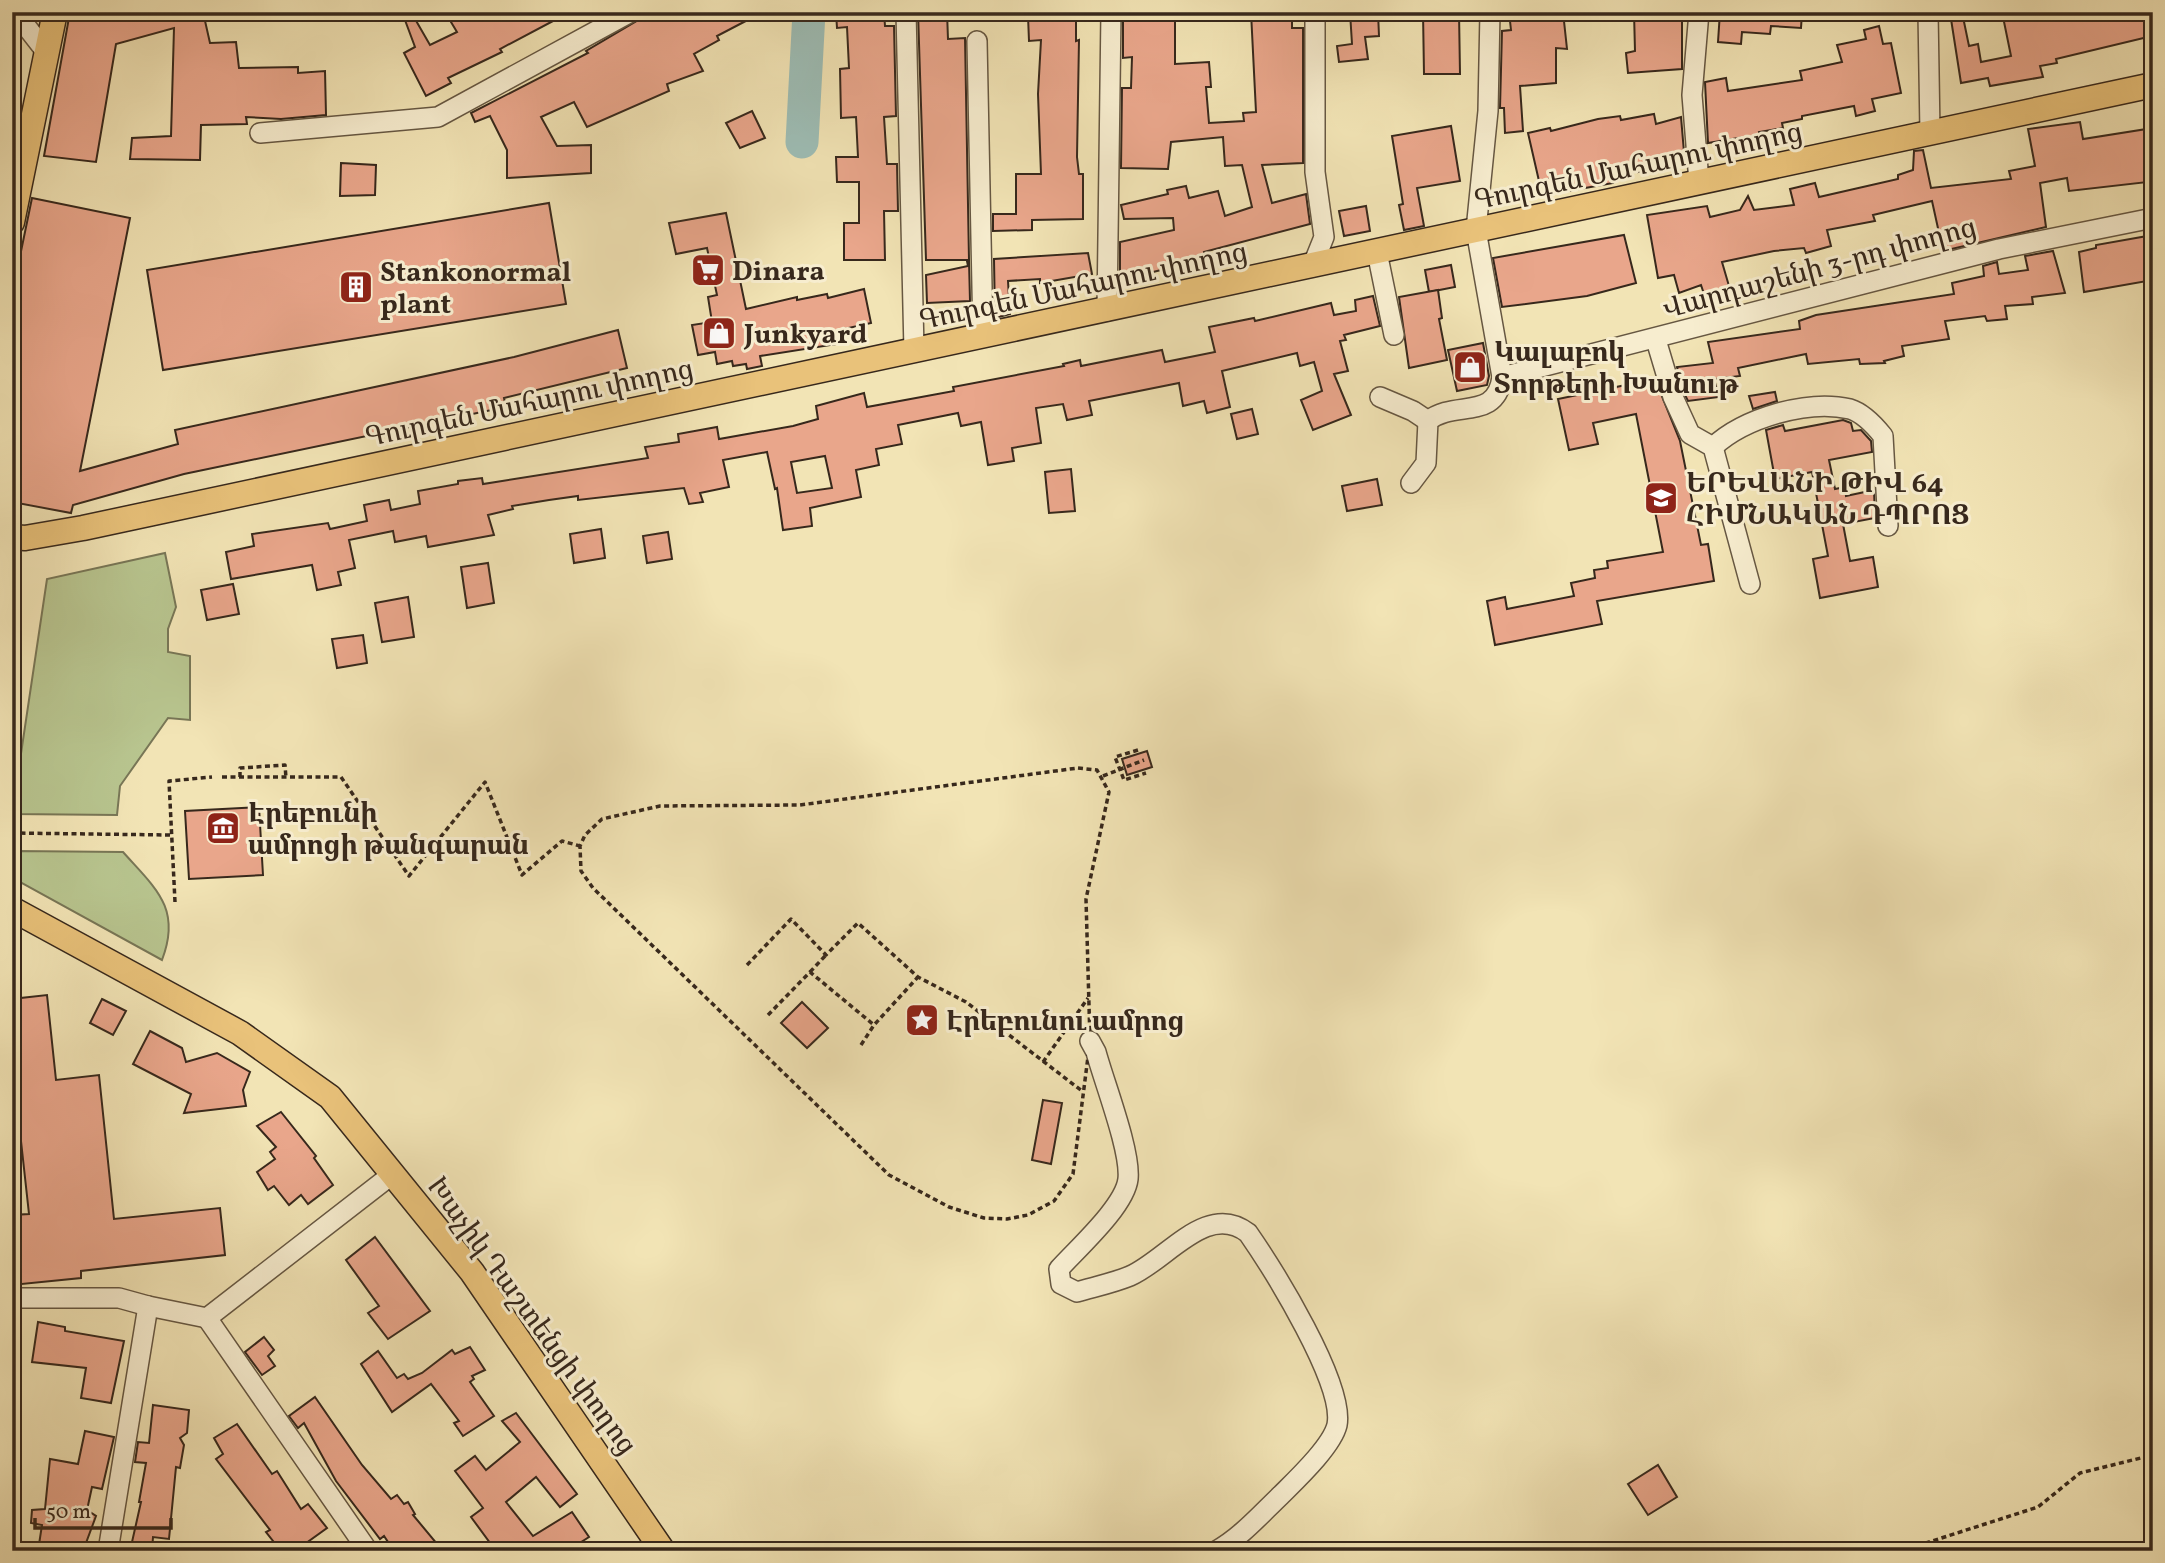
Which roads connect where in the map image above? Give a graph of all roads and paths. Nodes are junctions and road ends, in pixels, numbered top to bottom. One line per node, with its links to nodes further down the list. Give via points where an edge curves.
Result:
1 (15, 12): 11 (street)
2 (55, 12): 11 (main road)
3 (631, 12): 13 (street, via 438,117)
4 (906, 12): 25 (street)
5 (1111, 12): 21 (street)
6 (1315, 12): 20 (street, via 1315,172 1324,237)
7 (1490, 12): 18 (street, via 1488,111)
8 (1699, 12): 15 (street, via 1692,95)
9 (1931, 14): 14 (street)
10 (977, 41): 23 (street)
11 (47, 53): 17 (main road)
12 (2153, 85): 14 (main road, Գուրգեն Մահարու փողոց)
13 (260, 133)
14 (1930, 133): 15 (main road, Գուրգեն Մահարու փողոց)
15 (1699, 182): 18 (main road, Գուրգեն Մահարու փողոց)
16 (2153, 218): 24 (street, Վարդաշենի 3-րդ փողոց, via 1999,248)
17 (12, 222)
18 (1476, 230): 19 (main road, Գուրգեն Մահարու փողոց); 26 (street)
19 (1377, 252): 20 (main road, Գուրգեն Մահարու փողոց); 22 (street)
20 (1312, 267): 21 (main road, Գուրգեն Մահարու փողոց)
21 (1107, 311): 23 (main road, Գուրգեն Մահարու փողոց)
22 (1394, 335)
23 (983, 336): 25 (main road, Գուրգեն Մահարու փողոց)
24 (1656, 340): 26 (street, Վարդաշենի 3-րդ փողոց); 29 (street, via 1690,434)
25 (914, 351): 32 (main road, Գուրգեն Մահարու փողոց)
26 (1502, 377): 28 (street, via 1500,394 1490,402 1436,414)
27 (1380, 397): 28 (street)
28 (1428, 421): 30 (street, via 1426,463)
29 (1713, 447): 31 (street, via 1728,433 1780,415 1826,407 1853,410 1883,436); 33 (street)
30 (1410, 483)
31 (1888, 526)
32 (17, 542)
33 (1750, 584)
34 (1138, 750): 36 (path, via 1115,757)
35 (1144, 760): 36 (path)
36 (1120, 769): 37 (path, via 1124,780); 38 (path)
37 (1146, 773)
38 (1103, 776): 45 (path, via 1097,769 1078,768 800,805 660,806 602,819); 54 (path, via 1109,792 1086,899)
39 (212, 777): 44 (path, via 169,781)
40 (222, 777): 41 (path)
41 (240, 777): 42 (path); 42 (path, via 240,768 285,765)
42 (286, 778): 45 (path, via 341,777 409,876 485,782 522,875 562,841)
43 (12, 833): 44 (path)
44 (171, 835): 46 (path)
45 (580, 846): 60 (path, via 581,871 593,888 888,1174 949,1207 984,1218 1007,1219 1054,1202 1073,1174)
46 (175, 902)
47 (12, 909): 49 (main road)
48 (12, 928): 49 (main road)
49 (39, 931): 61 (main road, Խաչիկ Դաշտենցի փողոց, via 240,1033 330,1097)
50 (827, 955): 51 (path, via 791,919); 52 (path); 53 (path, via 858,923)
51 (747, 965)
52 (810, 972): 55 (path); 56 (path)
53 (918, 977): 56 (path); 59 (path, via 966,1002)
54 (1088, 998): 57 (path); 59 (path)
55 (768, 1015)
56 (874, 1025): 58 (path)
57 (1090, 1041): 60 (path); 69 (street, via 1126,1155 1128,1180 1119,1200 1059,1269 1061,1284 1077,1292 1131,1276 1195,1232 1220,1222 1237,1224 1248,1233 1299,1313 1336,1399 1336,1427 1330,1440 1293,1484 1232,1542)
58 (861, 1045)
59 (1042, 1062): 60 (path)
60 (1082, 1091)
61 (394, 1173): 64 (street); 68 (main road, Խաչիկ Դաշտենցի փողոց, via 472,1272)
62 (12, 1298): 63 (street, via 119,1298)
63 (148, 1306): 64 (street); 66 (street)
64 (207, 1318): 67 (street)
65 (2153, 1455): 70 (path, via 2080,1473 2038,1507)
66 (108, 1551)
67 (368, 1551)
68 (663, 1551)
69 (1216, 1551)
70 (1901, 1551)

